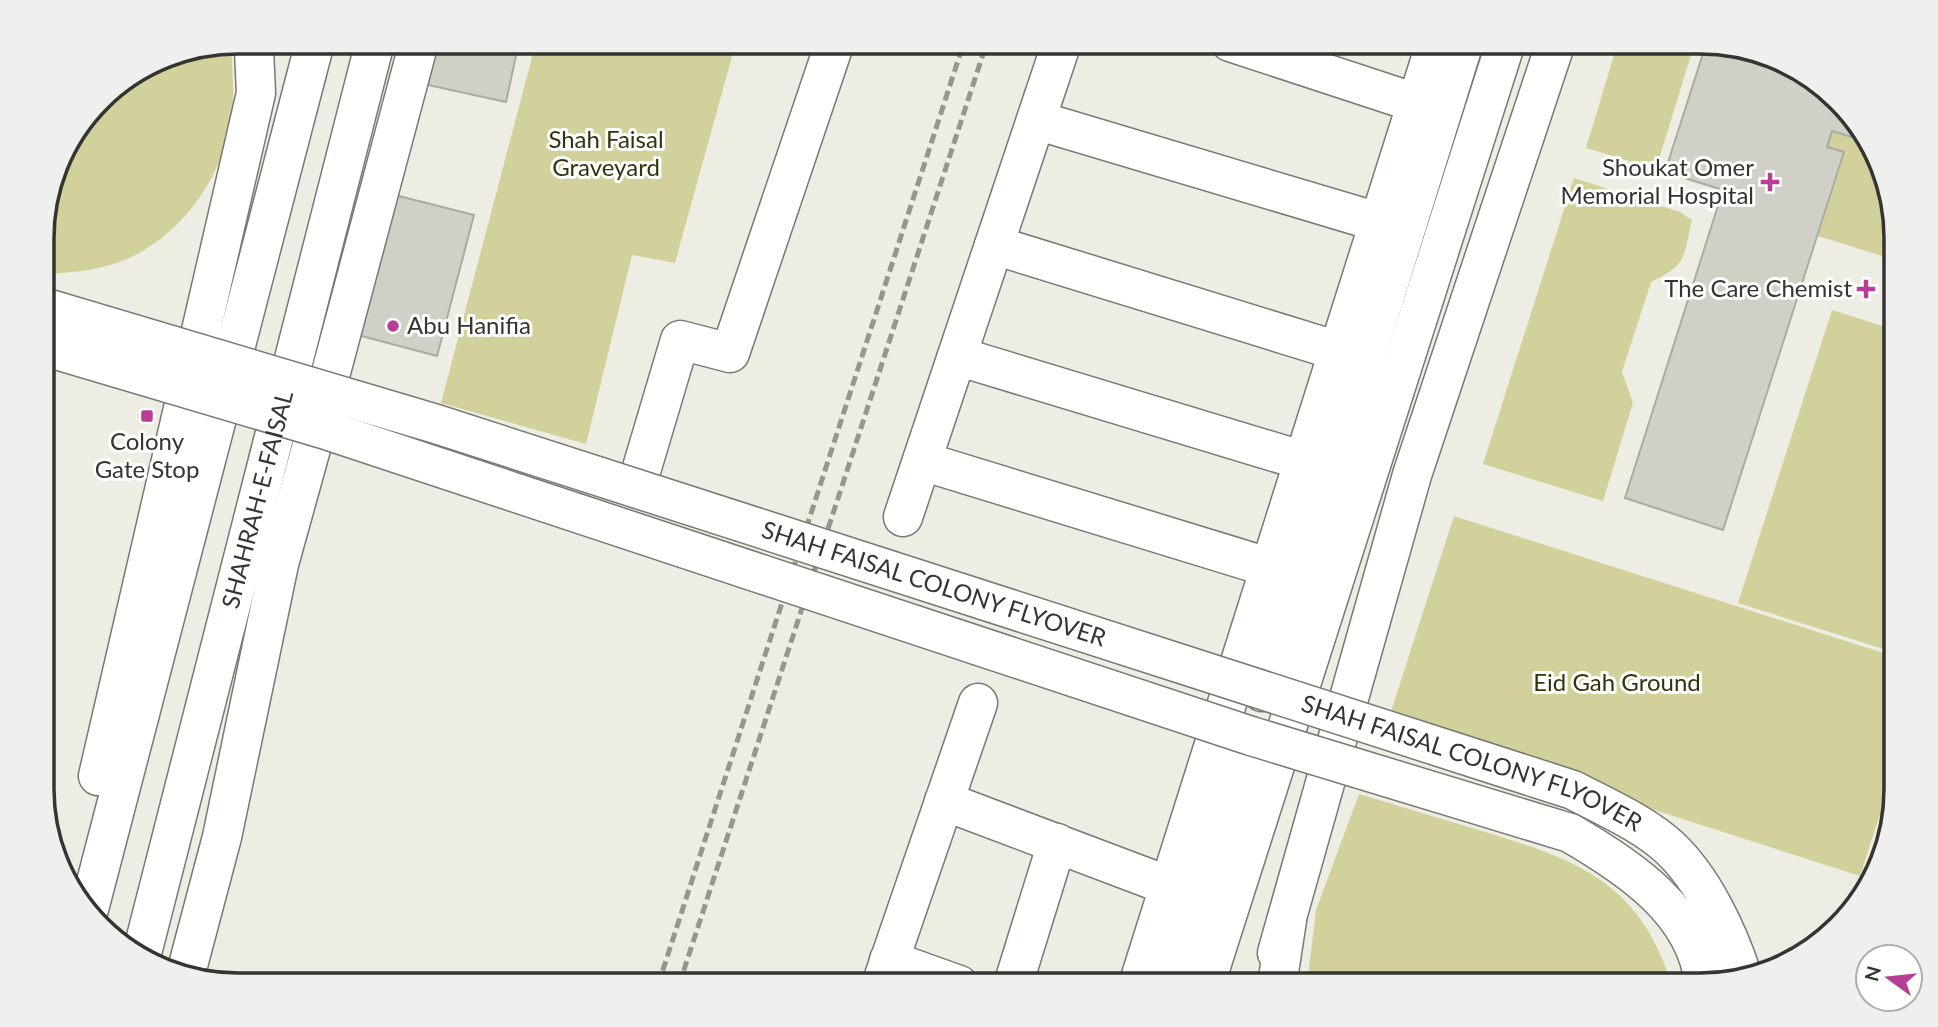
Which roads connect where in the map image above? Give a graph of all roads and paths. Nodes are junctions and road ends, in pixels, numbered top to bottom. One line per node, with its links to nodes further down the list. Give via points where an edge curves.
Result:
1 (254, 54): 32 (main road, via 256,93)
2 (312, 54): 34 (main road)
3 (372, 54): 36 (main road, SHAHRAH-E-FAISAL)
4 (416, 54): 20 (main road)
5 (831, 54): 24 (main road, via 730,354 680,340)
6 (1058, 54): 13 (main road)
7 (1267, 54): 12 (main road)
8 (1432, 54): 12 (main road)
9 (1460, 54): 27 (main road)
10 (1502, 54): 42 (main road)
11 (1552, 54): 35 (main road, via 1412,475)
12 (1416, 103): 14 (main road)
13 (1036, 120): 14 (main road); 15 (main road)
14 (1378, 222): 18 (main road)
15 (994, 245): 18 (main road); 19 (main road)
16 (55, 311): 20 (main road, SHAH FAISAL COLONY FLYOVER, bridge)
17 (55, 349): 21 (main road, SHAH FAISAL COLONY FLYOVER, bridge)
18 (1338, 351): 23 (main road)
19 (957, 356): 22 (main road); 23 (main road)
20 (326, 391): 24 (main road, SHAH FAISAL COLONY FLYOVER, bridge)
21 (317, 427): 29 (main road, SHAH FAISAL COLONY FLYOVER, bridge); 37 (main road, via 279,564 222,837)
22 (922, 461): 25 (main road); 26 (main road)
23 (1304, 461): 26 (main road)
24 (636, 488): 27 (main road, SHAH FAISAL COLONY FLYOVER, bridge)
25 (903, 517)
26 (1271, 568): 33 (main road)
27 (1262, 692): 38 (main road, SHAH FAISAL COLONY FLYOVER, bridge, via 1573,790 1619,813 1671,849 1706,895)
28 (978, 704): 30 (main road)
29 (1251, 736): 41 (main road); 45 (main road, SHAH FAISAL COLONY FLYOVER, bridge, via 1570,833 1618,861 1656,892 1684,930)
30 (944, 801): 31 (main road); 46 (main road)
31 (1057, 843): 33 (main road); 39 (main road)
32 (77, 876)
33 (1169, 886): 40 (main road)
34 (92, 900)
35 (1287, 920): 43 (main road); 44 (main road)
36 (144, 946)
37 (188, 965)
38 (1740, 968)
39 (1017, 972)
40 (1142, 972)
41 (1176, 972)
42 (1209, 972)
43 (1270, 972)
44 (1279, 972)
45 (1703, 972)
46 (885, 973)

